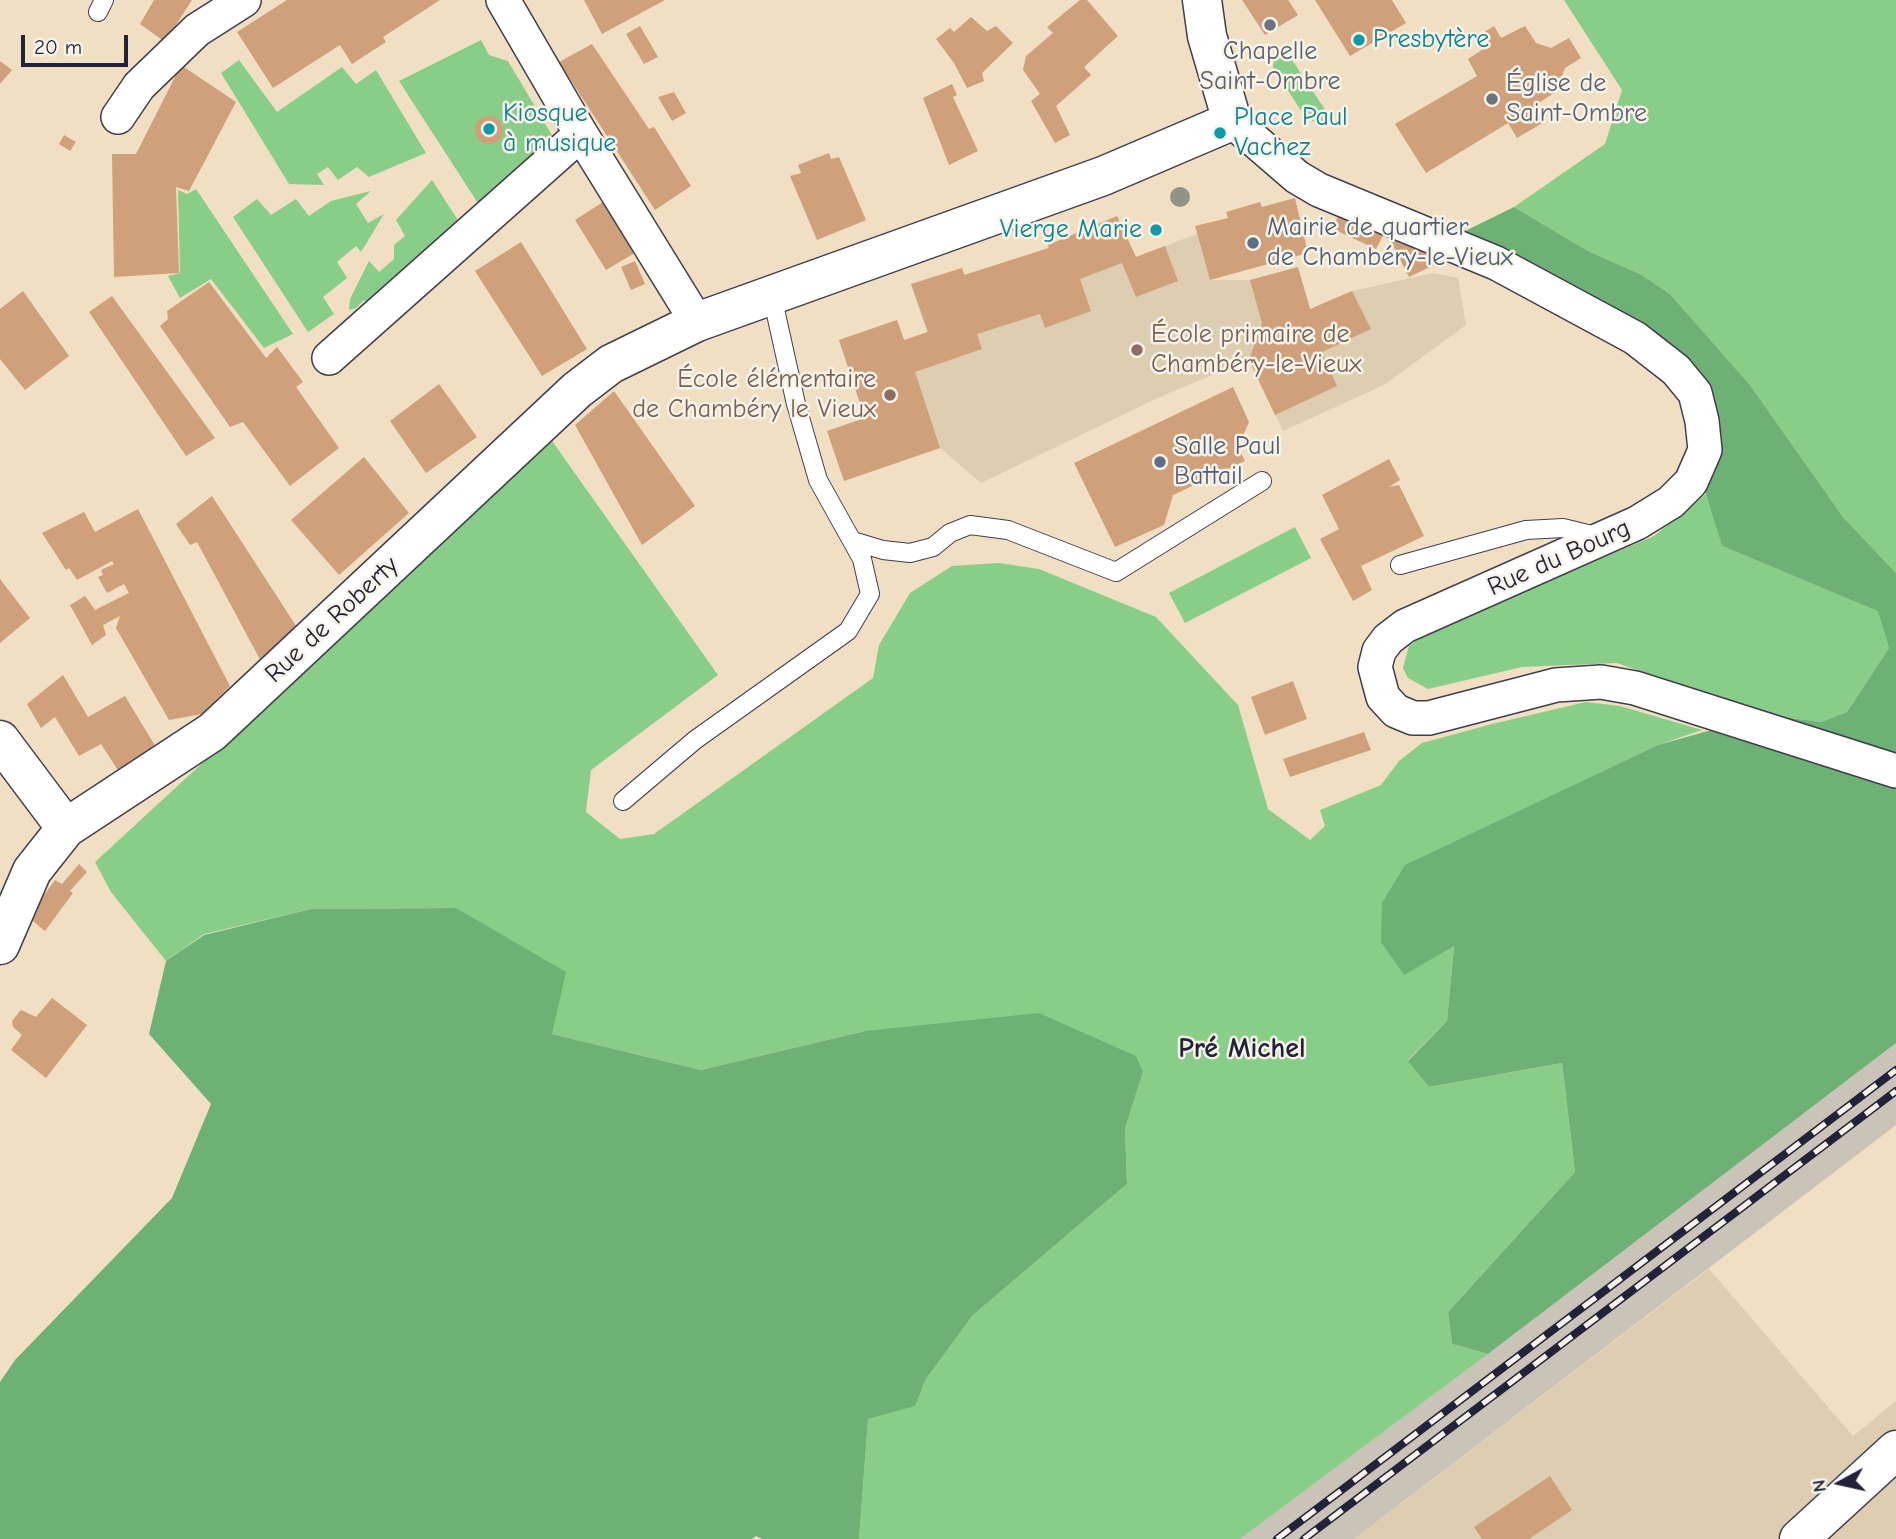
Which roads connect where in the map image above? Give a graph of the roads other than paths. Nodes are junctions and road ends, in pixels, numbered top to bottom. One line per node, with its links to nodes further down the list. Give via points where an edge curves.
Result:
1 (244, 0): 4 (street, via 197,30 139,86)
2 (503, 0): 6 (street)
3 (1202, 0): 5 (street, via 1206,36)
4 (118, 117)
5 (1232, 121): 7 (street, Rue de Roberty, via 1102,176); 11 (street, Rue du Bourg, via 1319,190 1496,263 1636,338 1676,370 1695,393 1705,450 1690,482 1671,502)
6 (580, 135): 8 (street); 9 (street)
7 (772, 296): 8 (street, Rue de Roberty); 12 (lane, via 817,480)
8 (697, 322): 17 (street, Rue de Roberty, via 611,364 578,390 212,732)
9 (329, 358)
10 (1262, 481): 12 (lane, via 1116,572 1008,530 970,526 950,533 933,547 910,553 883,551)
11 (1605, 539): 13 (lane, via 1563,528 1526,530); 15 (street, Rue du Bourg, via 1405,626 1379,651 1375,667 1383,697 1396,711 1429,718 1556,685 1601,682 1636,688)
12 (853, 541): 16 (lane, via 870,594 848,631 695,740)
13 (1400, 565)
14 (0, 740): 17 (street)
15 (1896, 771)
16 (623, 801)
17 (66, 828): 18 (street, Rue de Roberty)
18 (16, 878): 19 (street, Rue de Roberty)
19 (0, 945)
20 (1896, 1450): 21 (street)
21 (1800, 1539)

